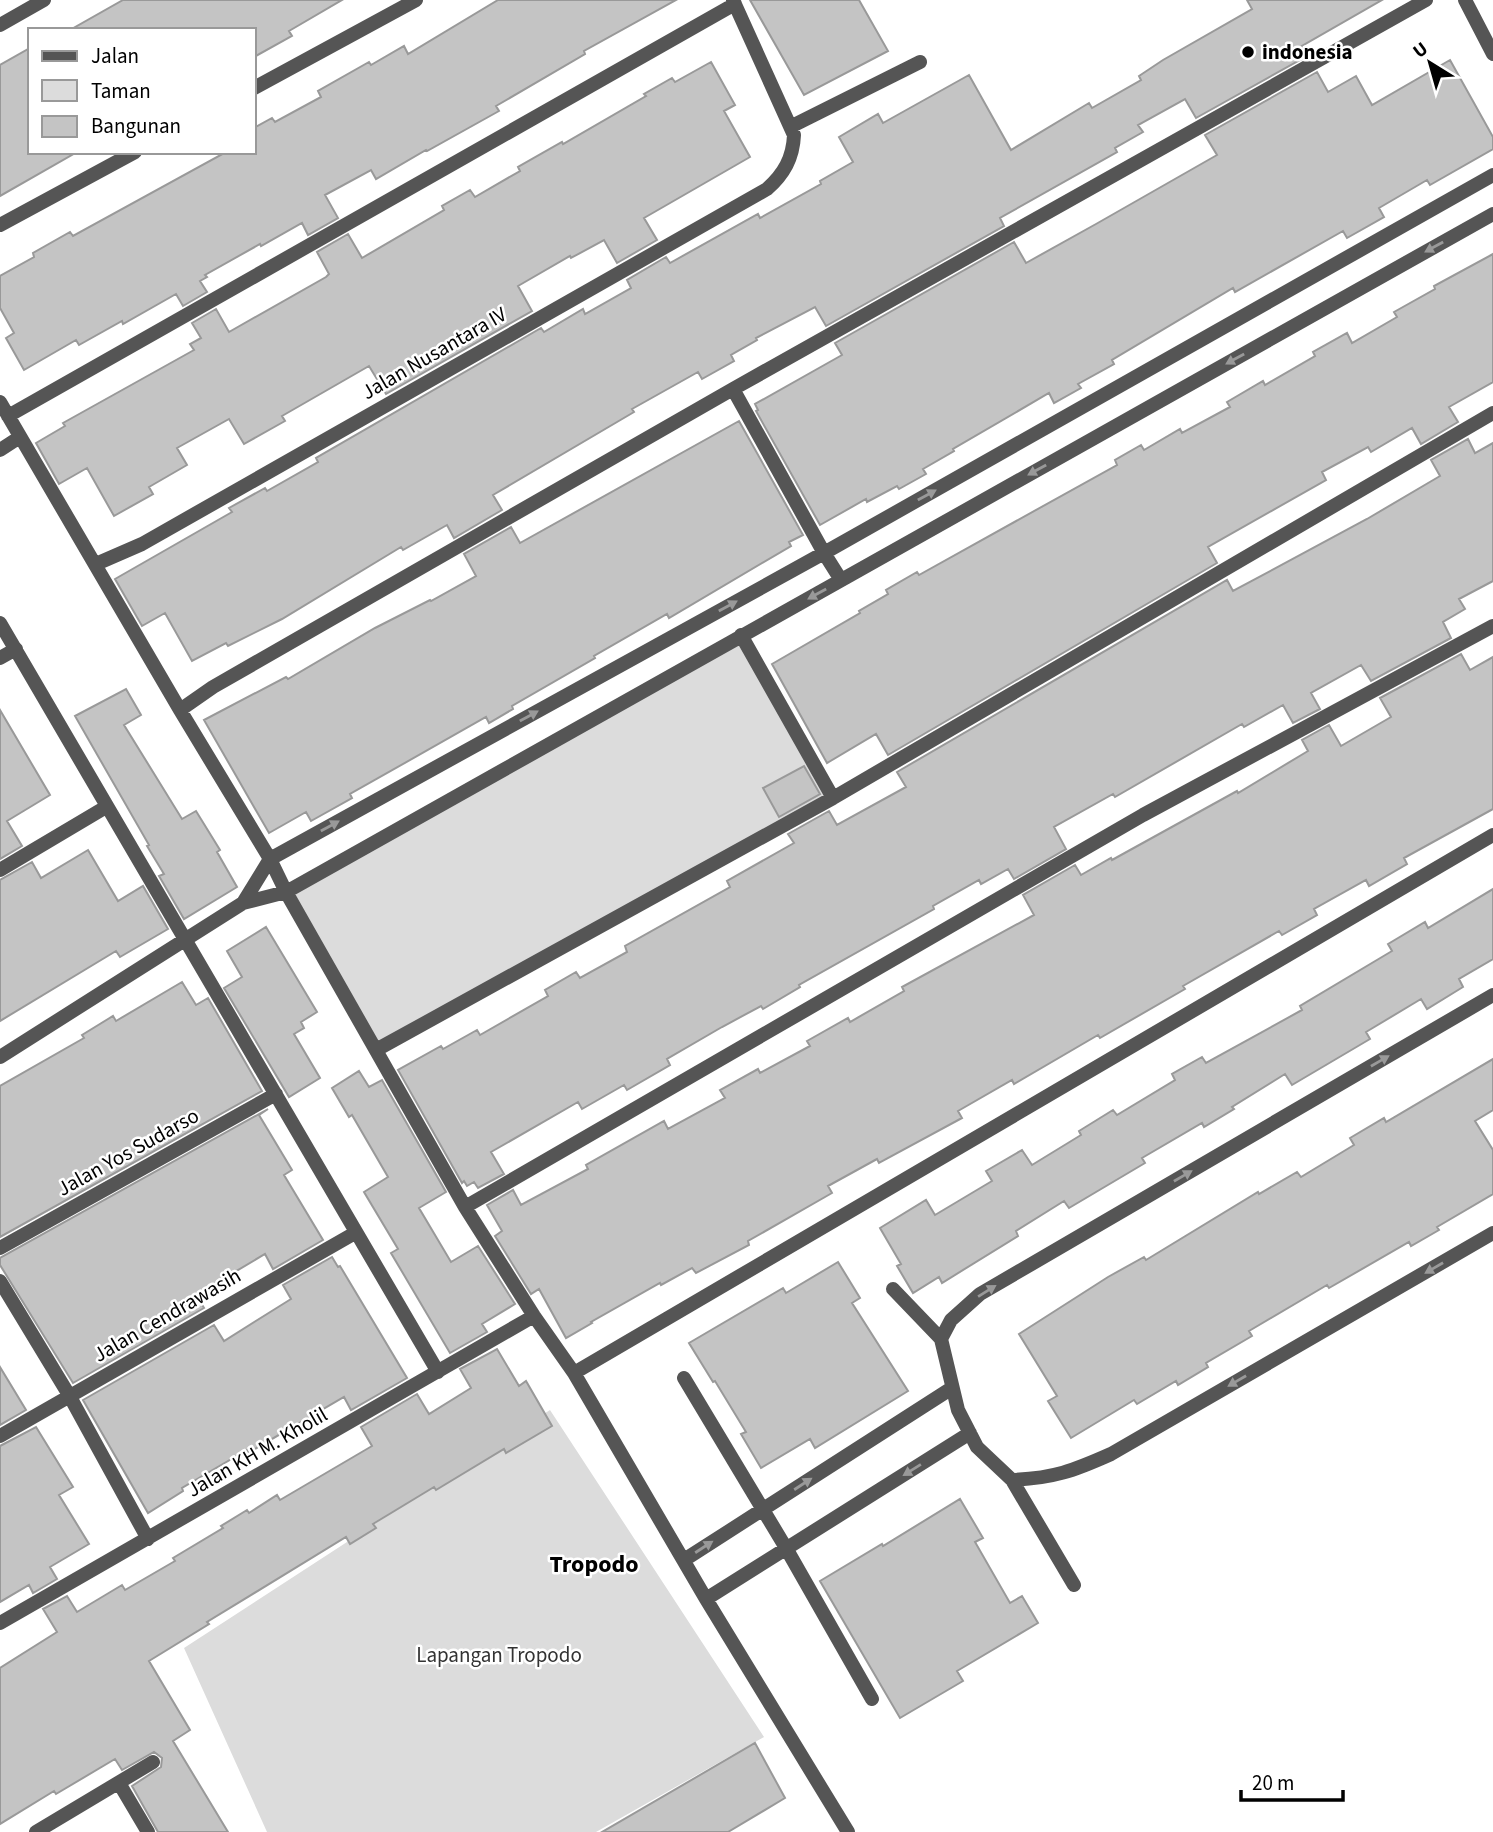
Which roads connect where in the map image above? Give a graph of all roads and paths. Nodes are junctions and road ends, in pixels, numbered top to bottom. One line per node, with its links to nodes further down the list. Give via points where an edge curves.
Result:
1 (44, 0): 6 (street)
2 (416, 0): 9 (street)
3 (1426, 0): 15 (street)
4 (1465, 0): 7 (street)
5 (734, 2): 10 (street); 18 (street)
6 (0, 25)
7 (1493, 54)
8 (920, 62): 10 (street)
9 (256, 87)
10 (792, 126): 22 (street, Jalan Nusantara IV, via 794,147 786,169 755,195 142,544)
11 (131, 154): 14 (street)
12 (1493, 175): 21 (street, one-way to 12)
13 (1493, 214): 23 (street, one-way to 23)
14 (0, 225)
15 (733, 389): 21 (street); 29 (street)
16 (0, 402): 18 (street)
17 (1493, 413): 30 (street)
18 (8, 416): 19 (street)
19 (20, 436): 20 (street); 22 (street)
20 (0, 450)
21 (824, 553): 23 (street); 33 (street, one-way to 21)
22 (96, 564): 29 (street)
23 (841, 580): 26 (street, one-way to 26)
24 (0, 623): 27 (street)
25 (1493, 626): 42 (street, via 1143,815)
26 (741, 635): 30 (street); 35 (street)
27 (16, 649): 28 (street); 31 (street)
28 (0, 658)
29 (180, 710): 33 (street)
30 (833, 798): 39 (street)
31 (106, 807): 34 (street); 37 (street)
32 (1493, 835): 51 (street)
33 (271, 859): 35 (street); 36 (street)
34 (0, 870)
35 (286, 892): 36 (street); 39 (street)
36 (243, 903): 37 (street)
37 (185, 939): 40 (street); 41 (street)
38 (1493, 995): 49 (street, one-way to 38, via 951,1320 980,1294)
39 (376, 1050): 42 (street)
40 (0, 1057)
41 (276, 1094): 43 (street); 45 (street, Jalan Yos Sudarso)
42 (465, 1207): 48 (street)
43 (355, 1233): 50 (street); 54 (street, Jalan Cendrawasih)
44 (1493, 1233): 57 (street, one-way to 57, via 1111,1454 1067,1473)
45 (0, 1248)
46 (0, 1281): 54 (street)
47 (893, 1289): 49 (street)
48 (534, 1316): 50 (street, Jalan KH M. Kholil); 51 (street)
49 (941, 1339): 53 (street)
50 (438, 1372): 59 (street, Jalan KH M. Kholil)
51 (574, 1373): 61 (street)
52 (684, 1378): 58 (street)
53 (952, 1388): 55 (street); 58 (street, one-way to 53)
54 (69, 1395): 56 (street, Jalan Cendrawasih); 59 (street)
55 (970, 1433): 57 (street, via 976,1447); 60 (street, one-way to 60)
56 (0, 1436)
57 (1012, 1480): 62 (street)
58 (762, 1510): 60 (street); 61 (street, one-way to 58)
59 (148, 1539): 64 (street, Jalan KH M. Kholil)
60 (786, 1548): 63 (street); 65 (street)
61 (684, 1560): 63 (street)
62 (1074, 1586)
63 (706, 1599): 70 (street)
64 (0, 1623)
65 (872, 1699)
66 (153, 1762): 67 (street)
67 (119, 1783): 68 (street); 69 (street)
68 (36, 1832)
69 (148, 1832)
70 (848, 1832)

